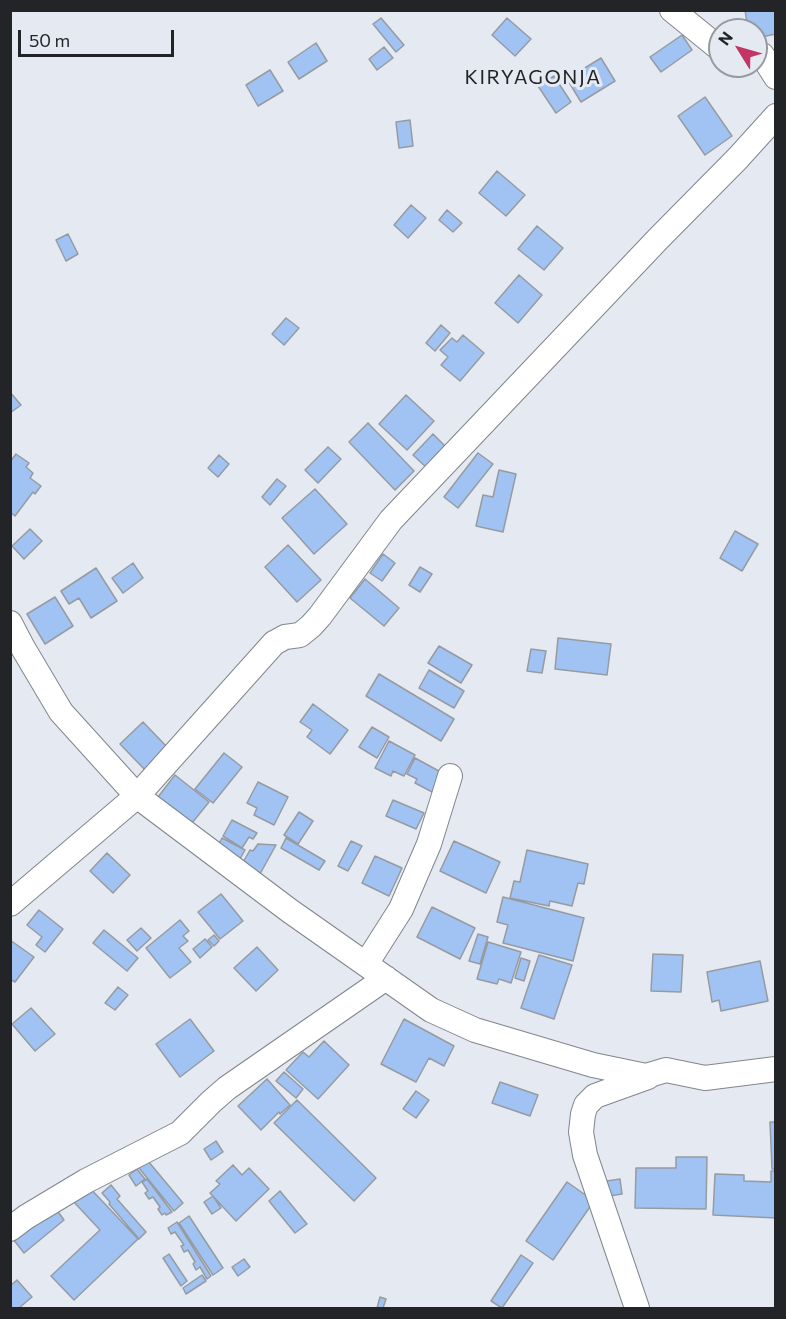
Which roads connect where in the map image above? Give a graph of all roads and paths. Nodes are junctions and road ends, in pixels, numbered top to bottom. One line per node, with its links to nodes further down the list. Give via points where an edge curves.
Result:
1 (672, 10): 2 (street)
2 (708, 39)
3 (768, 62): 4 (street)
4 (776, 77)
5 (776, 116): 8 (street, via 391,520 311,626 265,651)
6 (10, 623): 8 (street, via 61,712)
7 (450, 776): 10 (street, via 429,844 401,909)
8 (137, 796): 9 (street); 10 (street)
9 (10, 904)
10 (366, 964): 11 (street)
11 (386, 978): 13 (street, via 431,1010 475,1030 593,1065 646,1076); 14 (street, via 226,1088 180,1133 86,1181)
12 (776, 1069): 13 (street, via 705,1078)
13 (666, 1070): 15 (street, via 595,1096 583,1114 585,1155)
14 (10, 1229)
15 (638, 1308)

